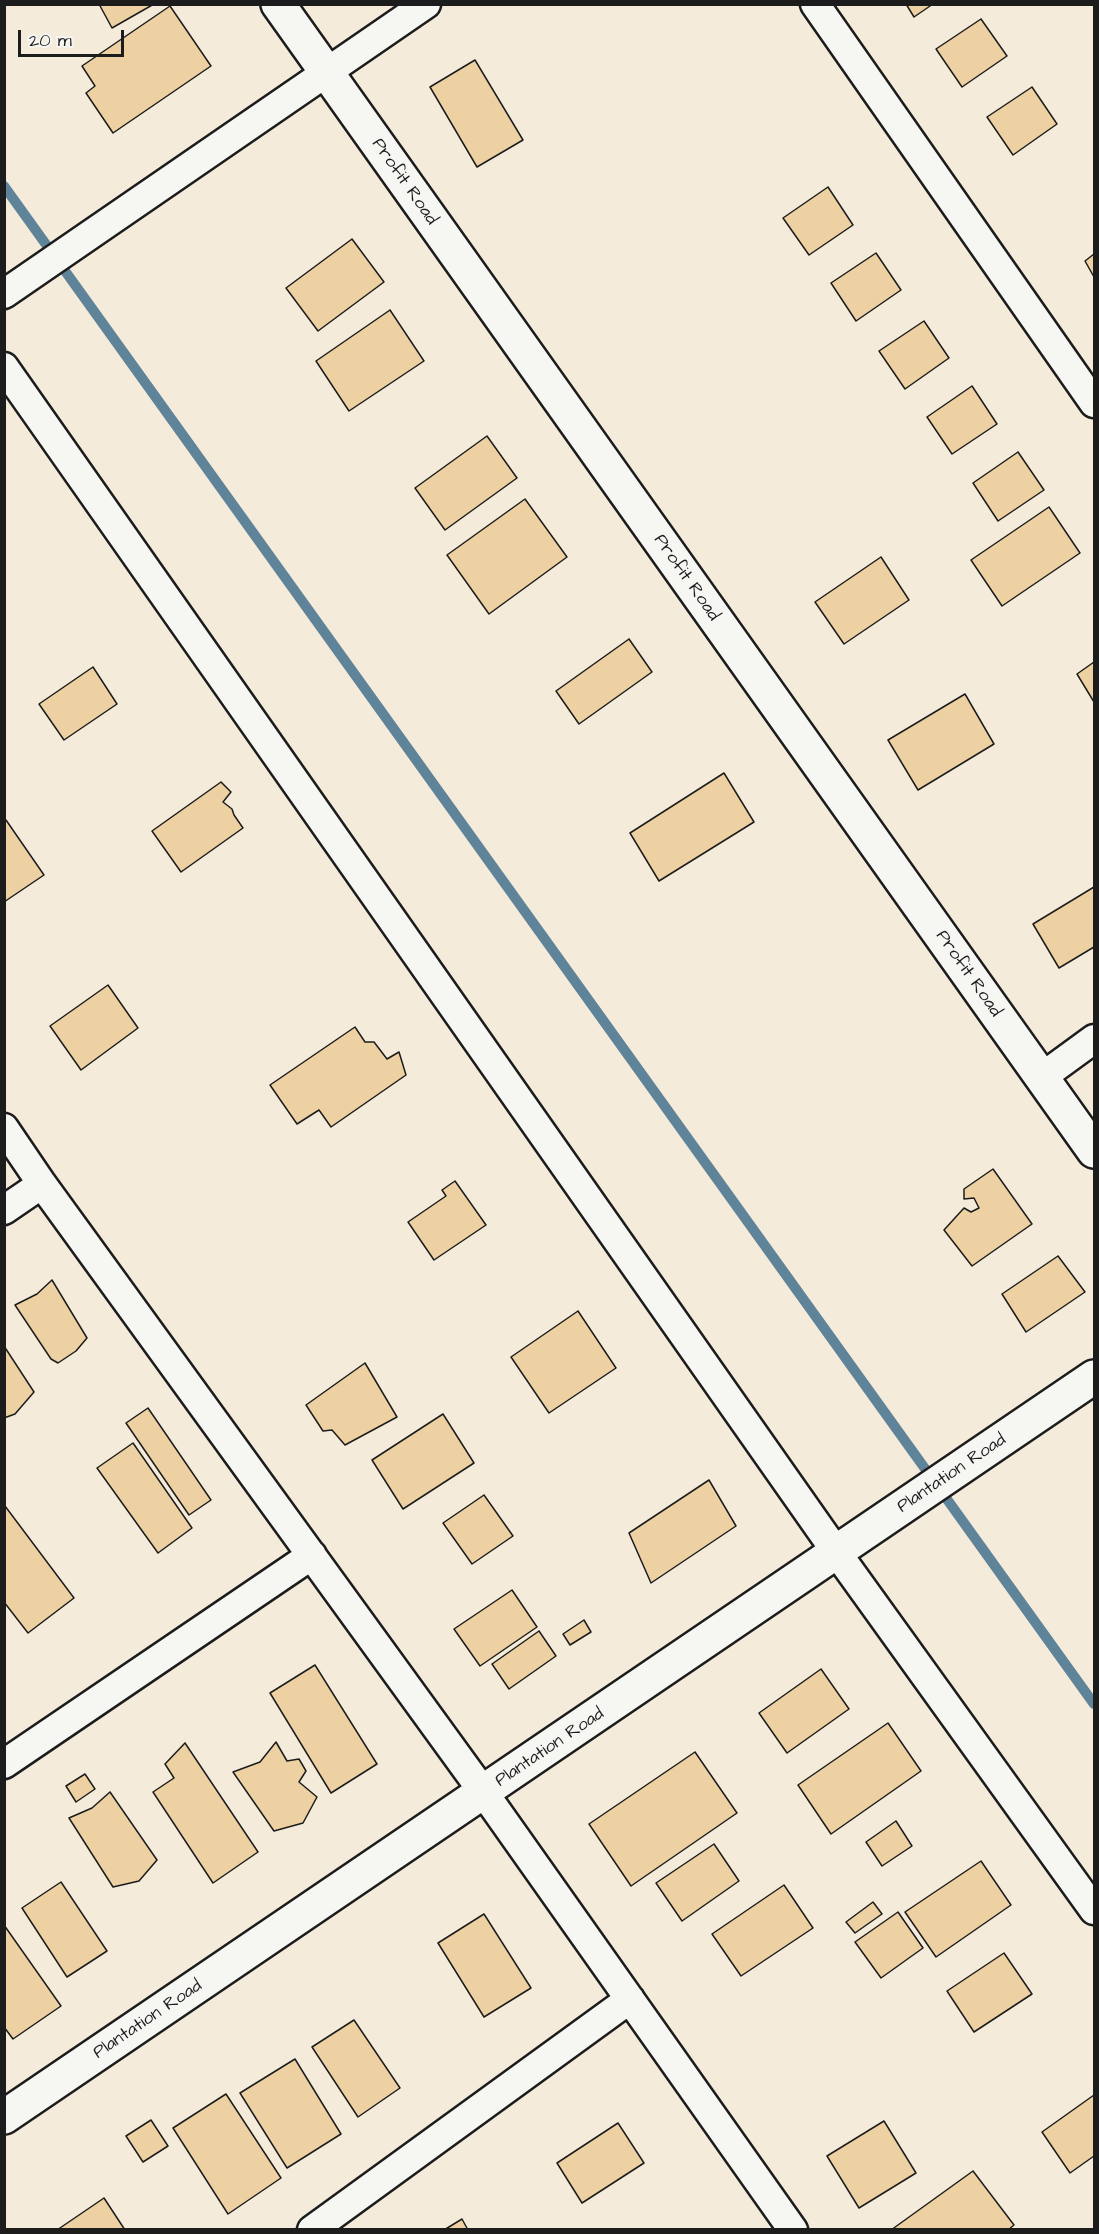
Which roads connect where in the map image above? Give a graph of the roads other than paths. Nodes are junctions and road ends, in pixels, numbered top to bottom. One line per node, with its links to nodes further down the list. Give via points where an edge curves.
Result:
1 (278, 4): 4 (street, Profit Road)
2 (426, 4): 4 (street)
3 (815, 4): 7 (street)
4 (327, 73): 5 (street); 9 (street, Profit Road)
5 (4, 294)
6 (4, 367): 15 (street)
7 (1095, 403)
8 (1095, 1039): 9 (street)
9 (1042, 1077): 11 (street, Profit Road)
10 (4, 1128): 12 (street)
11 (1095, 1151)
12 (42, 1184): 13 (street); 16 (street)
13 (4, 1210)
14 (1095, 1377): 15 (street, Plantation Road)
15 (837, 1553): 18 (street, Plantation Road); 19 (street)
16 (312, 1555): 17 (street); 18 (street)
17 (4, 1764)
18 (484, 1792): 20 (street); 21 (street, Plantation Road)
19 (1095, 1910)
20 (630, 1998): 22 (street); 23 (street)
21 (4, 2117)
22 (312, 2229)
23 (794, 2229)

